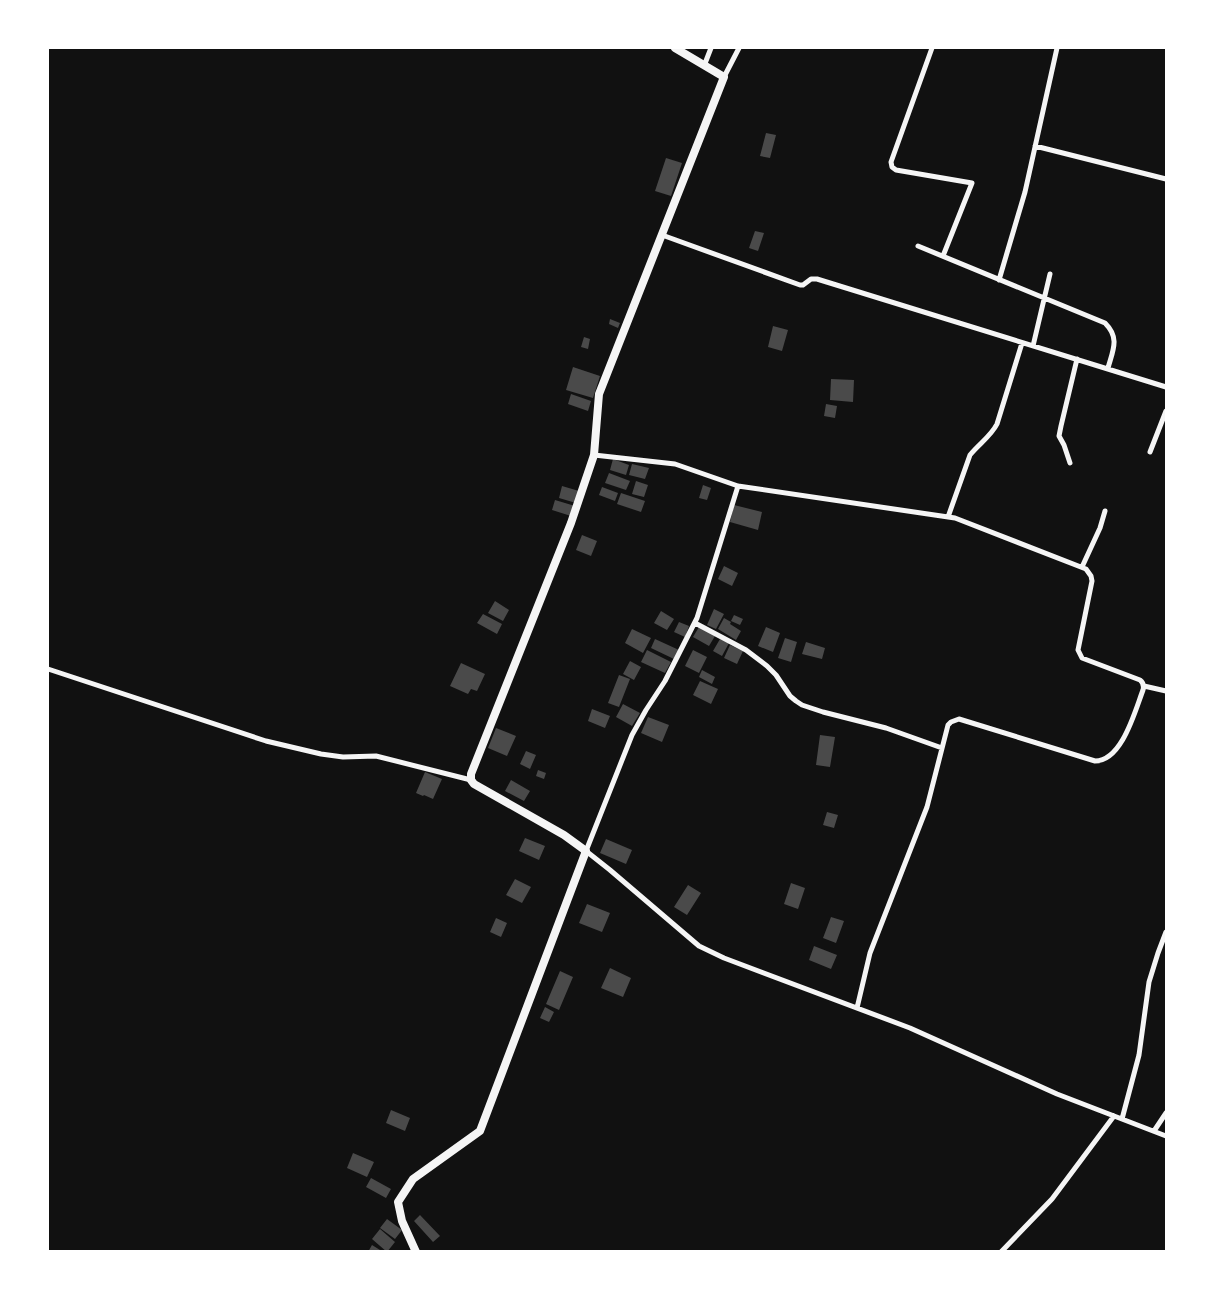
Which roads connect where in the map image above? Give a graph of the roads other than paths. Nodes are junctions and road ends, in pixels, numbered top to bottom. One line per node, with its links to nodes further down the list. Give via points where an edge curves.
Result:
1 (675, 48): 6 (street)
2 (711, 48): 6 (street)
3 (738, 48): 7 (street)
4 (932, 48): 12 (street, via 891,162 896,170 972,183)
5 (1056, 48): 8 (street)
6 (704, 66): 7 (street)
7 (724, 77): 10 (street)
8 (1035, 146): 9 (street); 14 (street)
9 (1166, 179)
10 (662, 235): 16 (street, via 800,285 818,279); 23 (street, via 598,394)
11 (918, 246): 12 (street)
12 (943, 256): 14 (street)
13 (1050, 274): 15 (street)
14 (999, 280): 15 (street)
15 (1044, 299): 17 (street); 19 (street, via 1105,323 1112,330 1114,346)
16 (1022, 343): 17 (street); 27 (street, via 997,424 970,455)
17 (1033, 346): 18 (street)
18 (1077, 359): 19 (street); 24 (street, via 1059,436)
19 (1108, 368): 20 (street)
20 (1166, 387)
21 (1166, 411): 22 (street)
22 (1150, 452)
23 (594, 455): 25 (street, via 675,464); 34 (street, via 572,524)
24 (1070, 463)
25 (738, 486): 27 (street); 29 (street)
26 (1105, 511): 28 (street)
27 (948, 517): 28 (street)
28 (1082, 567): 31 (street, via 1089,572 1092,581 1079,654 1082,658 1140,680)
29 (695, 622): 33 (street, via 746,650 767,666 790,696 802,705 886,728); 35 (street, via 632,735)
30 (48, 669): 34 (street, via 266,741 321,754 376,756)
31 (1144, 686): 32 (street); 33 (street, via 1126,737 1103,760 1095,761 958,719 948,725)
32 (1166, 691)
33 (942, 748): 37 (street, via 925,813 870,953)
34 (470, 780): 35 (street)
35 (586, 851): 37 (street, via 699,946); 43 (street, via 480,1131 413,1179 398,1202 402,1221)
36 (1166, 932): 40 (street, via 1149,982 1140,1055)
37 (857, 1008): 39 (street)
38 (1166, 1113): 41 (street)
39 (1114, 1116): 40 (street); 44 (street, via 1052,1199)
40 (1122, 1119): 41 (street)
41 (1154, 1131): 42 (street)
42 (1166, 1136)
43 (416, 1252)
44 (1001, 1252)

